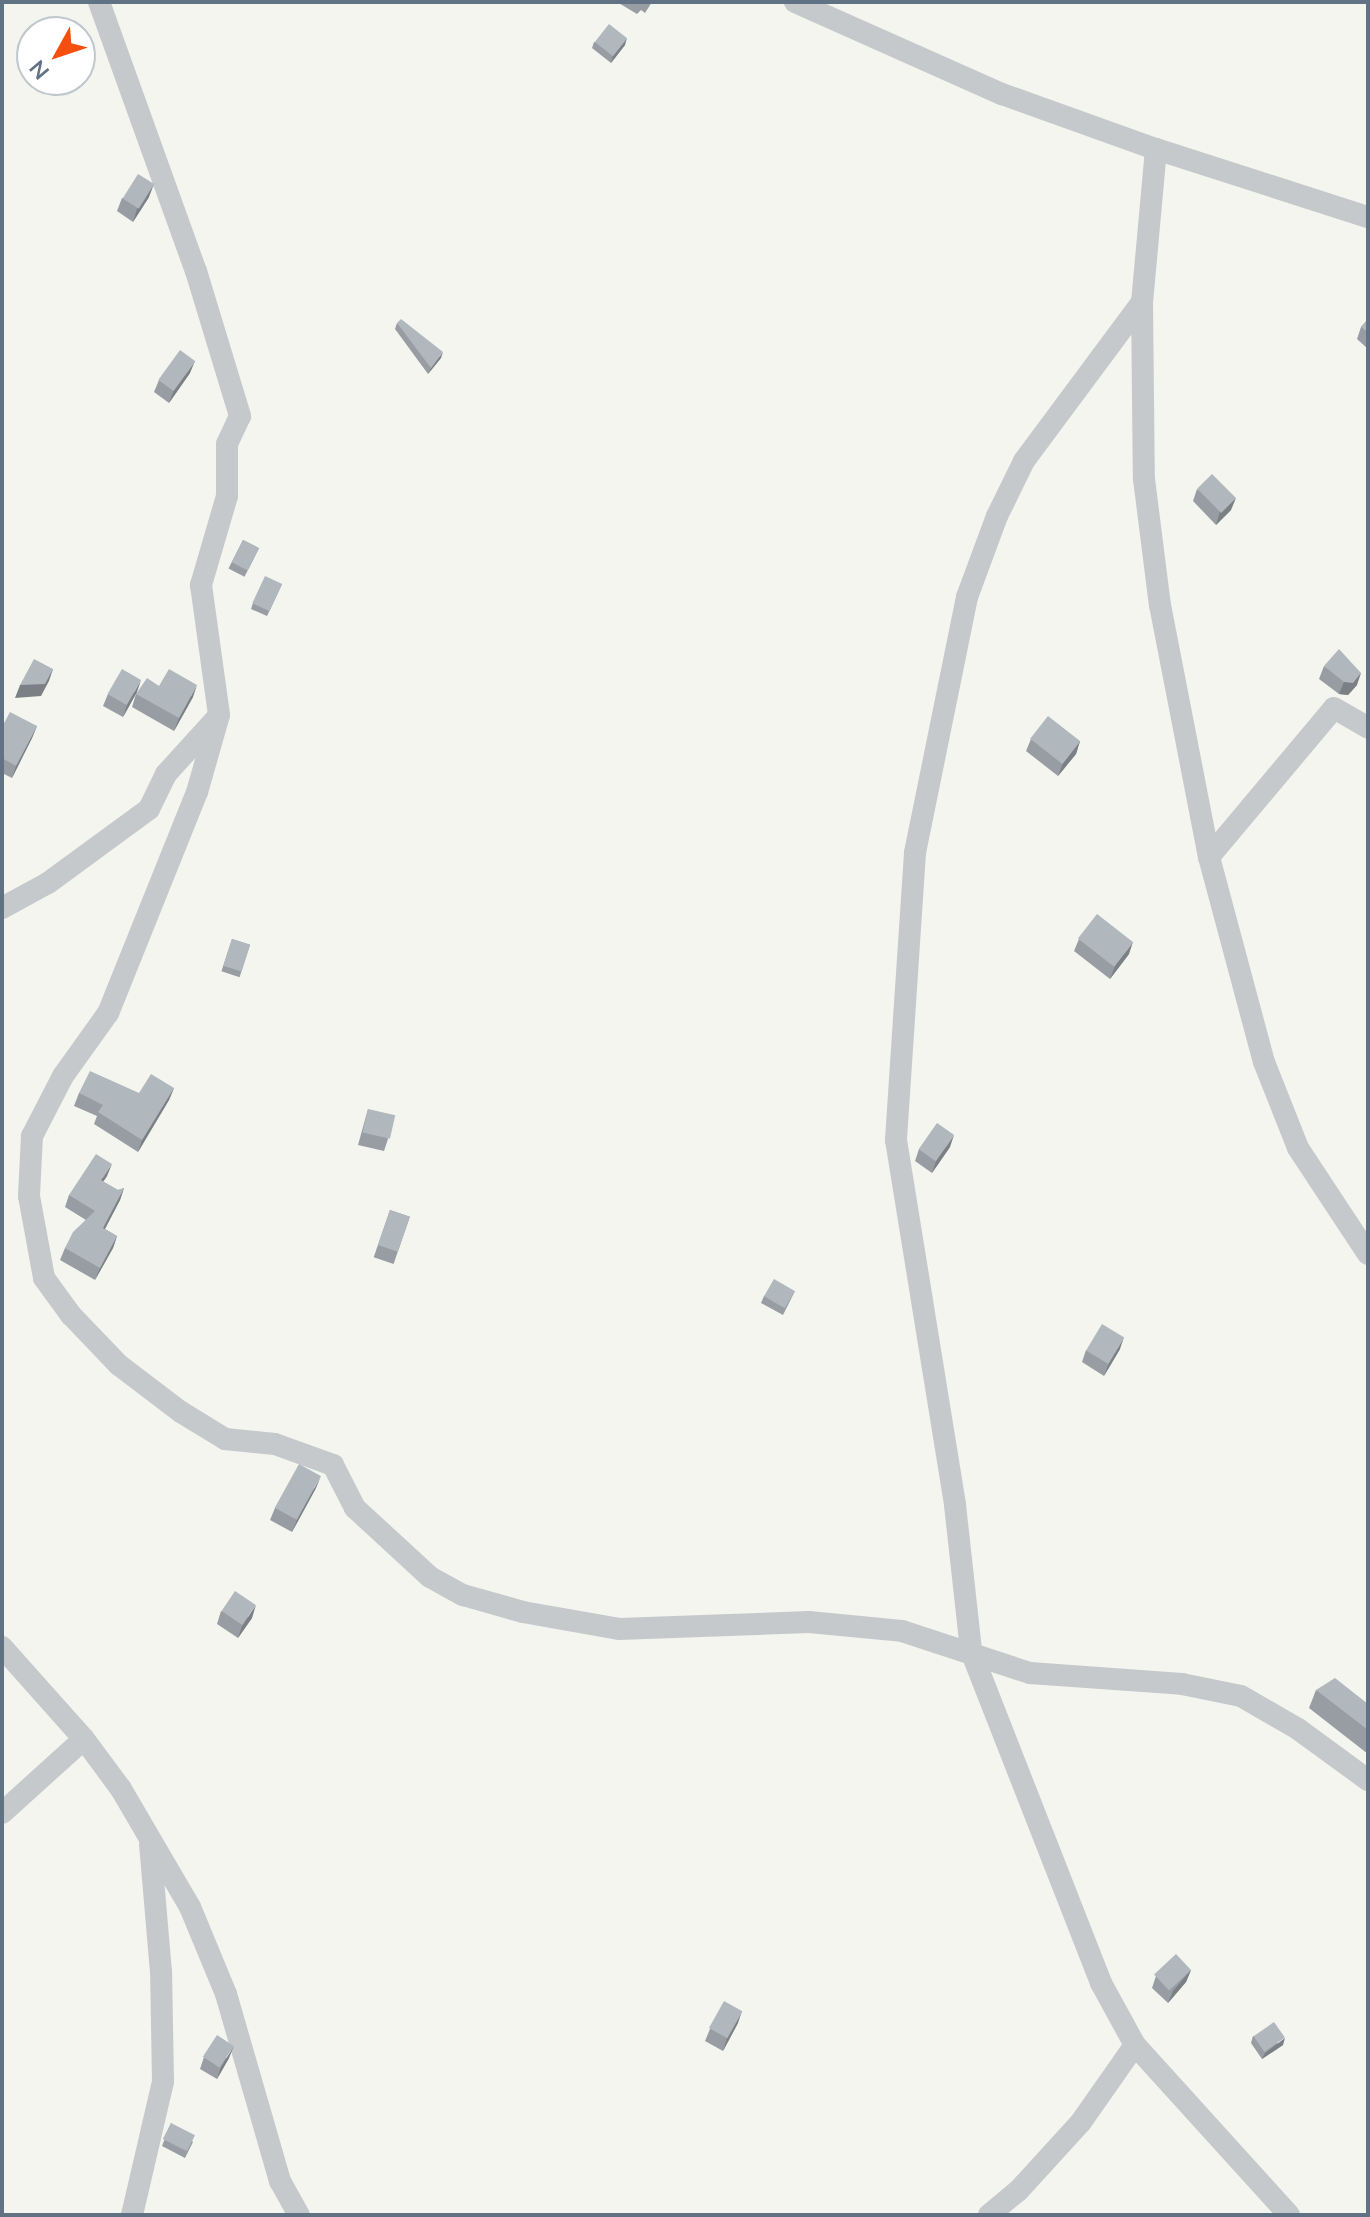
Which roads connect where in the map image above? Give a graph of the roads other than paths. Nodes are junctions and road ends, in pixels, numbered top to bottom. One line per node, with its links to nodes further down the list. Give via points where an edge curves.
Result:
1 (99, 2): 6 (street, via 196,271 240,416 227,444 227,496 201,585)
2 (795, 2): 3 (street, via 1002,94)
3 (1156, 149): 4 (street); 5 (street)
4 (1368, 217)
5 (1142, 302): 8 (street, via 1144,479 1160,605); 12 (street, via 1024,461 997,516 967,597 915,853 896,1140 955,1505)
6 (219, 715): 9 (street, via 166,774 149,809 48,883); 12 (street, via 197,792 108,1013 63,1076 32,1136 29,1196 44,1278 71,1315 148,1389 225,1439 275,1444 333,1465 355,1508 430,1577 463,1595 619,1629 809,1622 902,1631)
7 (1368, 728): 8 (street, via 1334,708)
8 (1209, 857): 10 (street, via 1264,1062 1298,1148)
9 (2, 908)
10 (1368, 1254)
11 (2, 1647): 13 (street)
12 (971, 1651): 14 (street, via 1030,1673 1182,1684 1241,1696); 17 (street, via 1101,1983)
13 (84, 1739): 15 (street); 16 (street)
14 (1368, 1780)
15 (2, 1813)
16 (149, 1838): 18 (street, via 161,1972 163,2082); 19 (street, via 190,1907 226,1994 280,2181)
17 (1135, 2045): 20 (street, via 1081,2122); 21 (street)
18 (132, 2215)
19 (299, 2215)
20 (989, 2215)
21 (1289, 2215)

